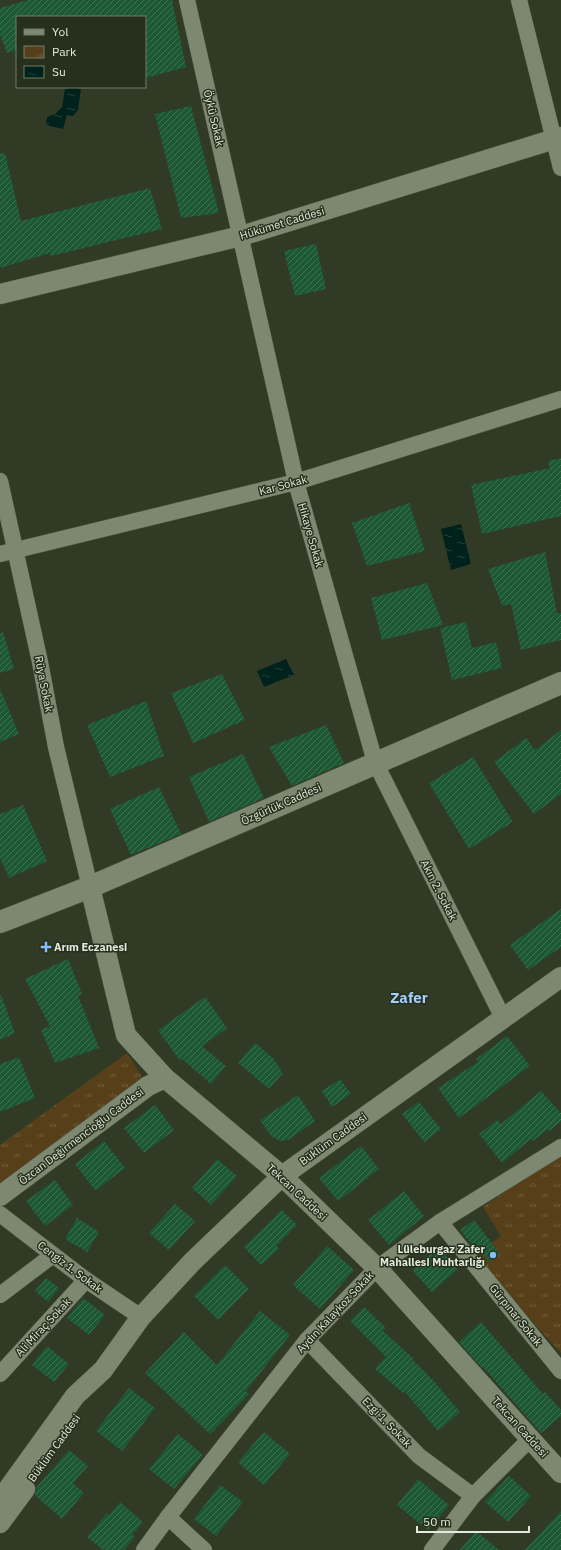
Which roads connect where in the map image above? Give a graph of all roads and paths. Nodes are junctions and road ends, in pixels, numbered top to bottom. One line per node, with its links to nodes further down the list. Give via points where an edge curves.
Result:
1 (187, 0): 5 (street, Öykü Sokak)
2 (519, 0): 3 (street)
3 (557, 138): 4 (street); 5 (street, Hükümet Caddesi)
4 (561, 168)
5 (241, 236): 6 (street, Hükümet Caddesi); 9 (street, Hikaye Sokak)
6 (0, 294)
7 (561, 399): 9 (street, Kar Sokak)
8 (0, 481): 10 (street, Rüya Sokak)
9 (296, 482): 10 (street, Kar Sokak); 12 (street, Hikaye Sokak)
10 (8, 552): 13 (street, Rüya Sokak, via 40,662 56,747)
11 (561, 683): 12 (main road, Özgürlük Caddesi)
12 (375, 762): 13 (main road, Özgürlük Caddesi); 16 (street, Akın 2. Sokak)
13 (90, 887): 14 (main road, Özgürlük Caddesi); 17 (street, Tekcan Caddesi, via 126,1035)
14 (0, 922)
15 (561, 977): 16 (street, Büklüm Caddesi)
16 (503, 1018): 19 (street, Büklüm Caddesi)
17 (165, 1078): 19 (street, Tekcan Caddesi); 20 (street, Özcan Değirmencioğlu Caddesi, via 148,1086)
18 (561, 1147): 22 (street, Aydın Kalaykoz Sokak)
19 (282, 1176): 24 (street, Tekcan Caddesi); 27 (street, Büklüm Caddesi, via 193,1261)
20 (0, 1196)
21 (0, 1214): 23 (street, Cengiz 1. Sokak)
22 (440, 1222): 24 (street, Aydın Kalaykoz Sokak); 30 (street, Gürpınar Sokak)
23 (53, 1255): 25 (street, Cengiz 1. Sokak); 26 (street)
24 (377, 1268): 28 (street, Aydın Kalaykoz Sokak); 32 (street, Tekcan Caddesi)
25 (86, 1280): 27 (street, Cengiz 1. Sokak); 31 (street, Ali Miraç Sokak)
26 (0, 1295)
27 (141, 1317): 29 (street, Büklüm Caddesi)
28 (307, 1340): 34 (street, Ezgi 1. Sokak, via 419,1456); 36 (street, Aydın Kalaykoz Sokak)
29 (103, 1370): 35 (street, Büklüm Caddesi, via 75,1396); 37 (street, Büklüm Caddesi, via 91,1397)
30 (561, 1371)
31 (0, 1374)
32 (530, 1439): 33 (street, Tekcan Caddesi); 34 (street)
33 (561, 1473)
34 (473, 1496): 40 (street)
35 (0, 1500)
36 (168, 1517): 38 (street, Aydın Kalaykoz Sokak); 39 (street)
37 (0, 1523)
38 (144, 1550)
39 (204, 1550)
40 (432, 1550)

